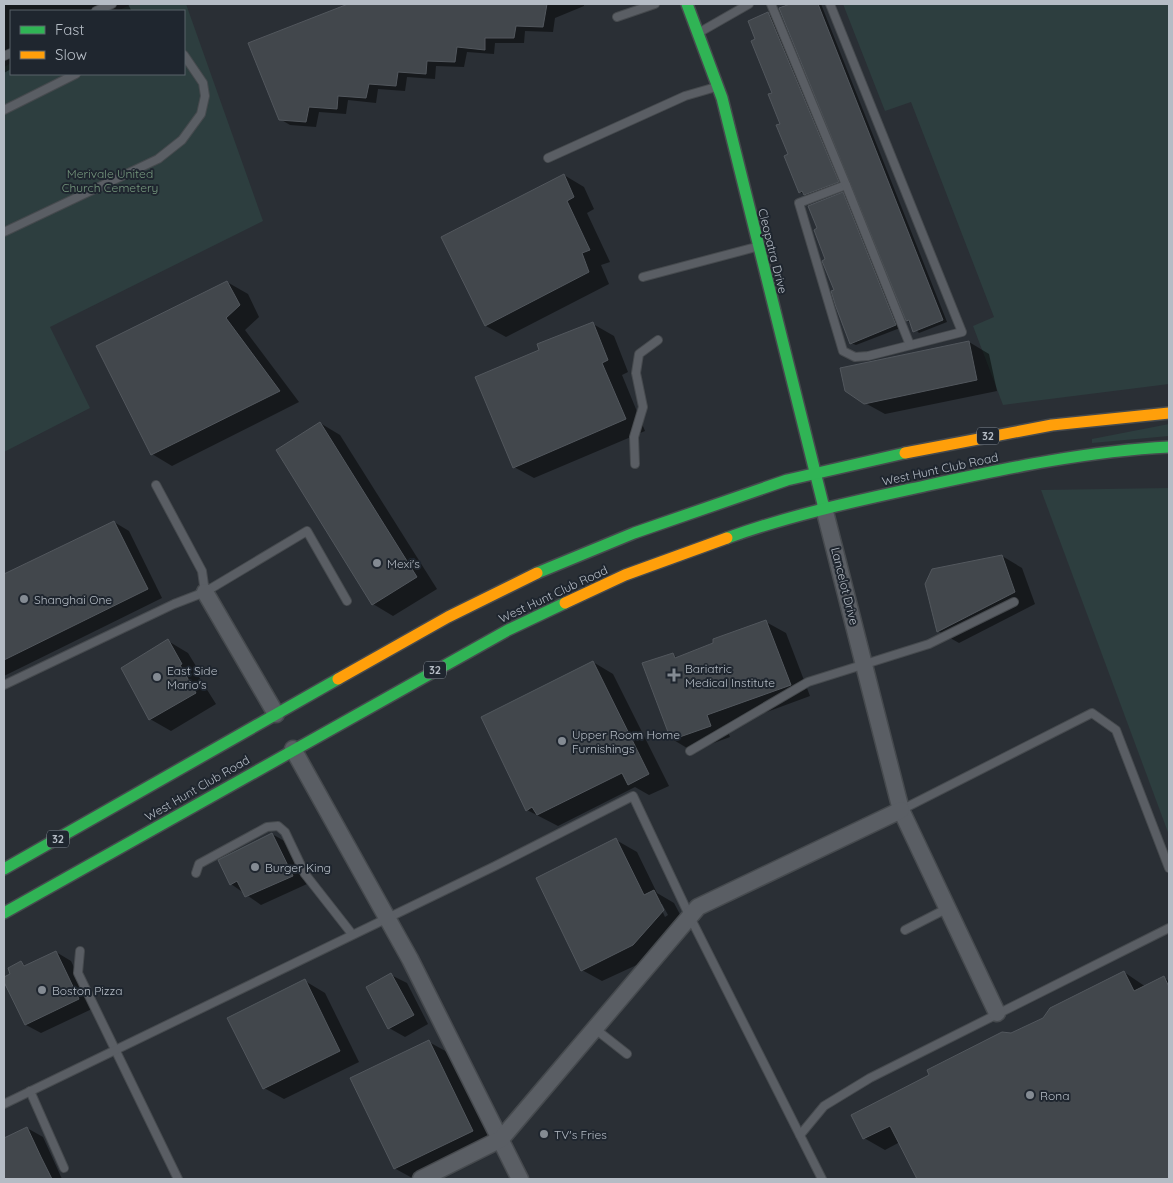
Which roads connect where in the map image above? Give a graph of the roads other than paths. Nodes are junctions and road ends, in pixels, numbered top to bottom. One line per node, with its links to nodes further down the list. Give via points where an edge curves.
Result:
1 (112, 4): 7 (lane)
2 (655, 4): 8 (lane)
3 (688, 4): 9 (main road, Cleopatra Drive)
4 (749, 4): 9 (lane)
5 (771, 4): 15 (lane)
6 (830, 4): 20 (lane, via 962,332)
7 (98, 10)
8 (617, 17)
9 (699, 33): 12 (main road, Cleopatra Drive)
10 (185, 56): 16 (lane, via 203,83 205,96 202,114 182,140 158,160)
11 (74, 75): 13 (lane)
12 (718, 87): 14 (lane, via 685,96); 17 (main road, Cleopatra Drive)
13 (4, 110)
14 (548, 158)
15 (846, 185): 20 (lane); 20 (lane, via 799,203 843,351 855,356 868,356)
16 (4, 232)
17 (758, 246): 18 (lane); 24 (main road, Cleopatra Drive)
18 (643, 277)
19 (658, 340): 23 (lane, via 639,354 636,373 643,407 634,437)
20 (910, 345)
21 (1169, 413): 24 (main road, West Hunt Club Road / 32, via 1052,425 947,443)
22 (1169, 447): 26 (main road, West Hunt Club Road / 32, via 1123,450 1012,467)
23 (635, 464)
24 (815, 474): 26 (main road, Cleopatra Drive); 32 (main road, West Hunt Club Road / 32, via 708,506 544,569 448,617)
25 (156, 484): 27 (lane, via 202,571)
26 (824, 508): 30 (street, Lancelot Drive); 33 (main road, West Hunt Club Road / 32, via 738,534 579,594)
27 (205, 592): 28 (lane, via 307,531); 31 (lane); 32 (street)
28 (347, 601)
29 (1014, 602): 30 (lane, via 929,644)
30 (864, 664): 34 (lane, via 808,682); 35 (street, Lancelot Drive)
31 (4, 685)
32 (278, 718): 37 (main road, West Hunt Club Road / 32)
33 (291, 745): 40 (main road, West Hunt Club Road / 32); 42 (street)
34 (690, 751)
35 (901, 810): 36 (lane, via 1092,713 1116,730); 39 (street, Lancelot Drive); 41 (street, via 698,907)
36 (1169, 868)
37 (4, 869)
38 (196, 873): 45 (lane, via 199,864 267,827 278,826 285,832 305,874)
39 (948, 908): 44 (lane); 47 (street, Lancelot Drive)
40 (4, 913)
41 (690, 917): 42 (lane, via 633,796); 48 (street); 53 (lane)
42 (387, 918): 45 (lane); 54 (street)
43 (1169, 928): 47 (lane)
44 (904, 930)
45 (352, 934): 49 (lane)
46 (80, 951): 49 (lane, via 78,973)
47 (997, 1013): 53 (lane, via 870,1078 824,1106)
48 (594, 1028): 50 (lane); 54 (street)
49 (115, 1050): 51 (lane); 56 (lane)
50 (627, 1054)
51 (30, 1091): 52 (lane); 55 (lane)
52 (4, 1104)
53 (800, 1135): 59 (lane)
54 (501, 1139): 57 (street); 58 (street)
55 (64, 1168)
56 (178, 1179)
57 (420, 1179)
58 (520, 1179)
59 (822, 1179)

